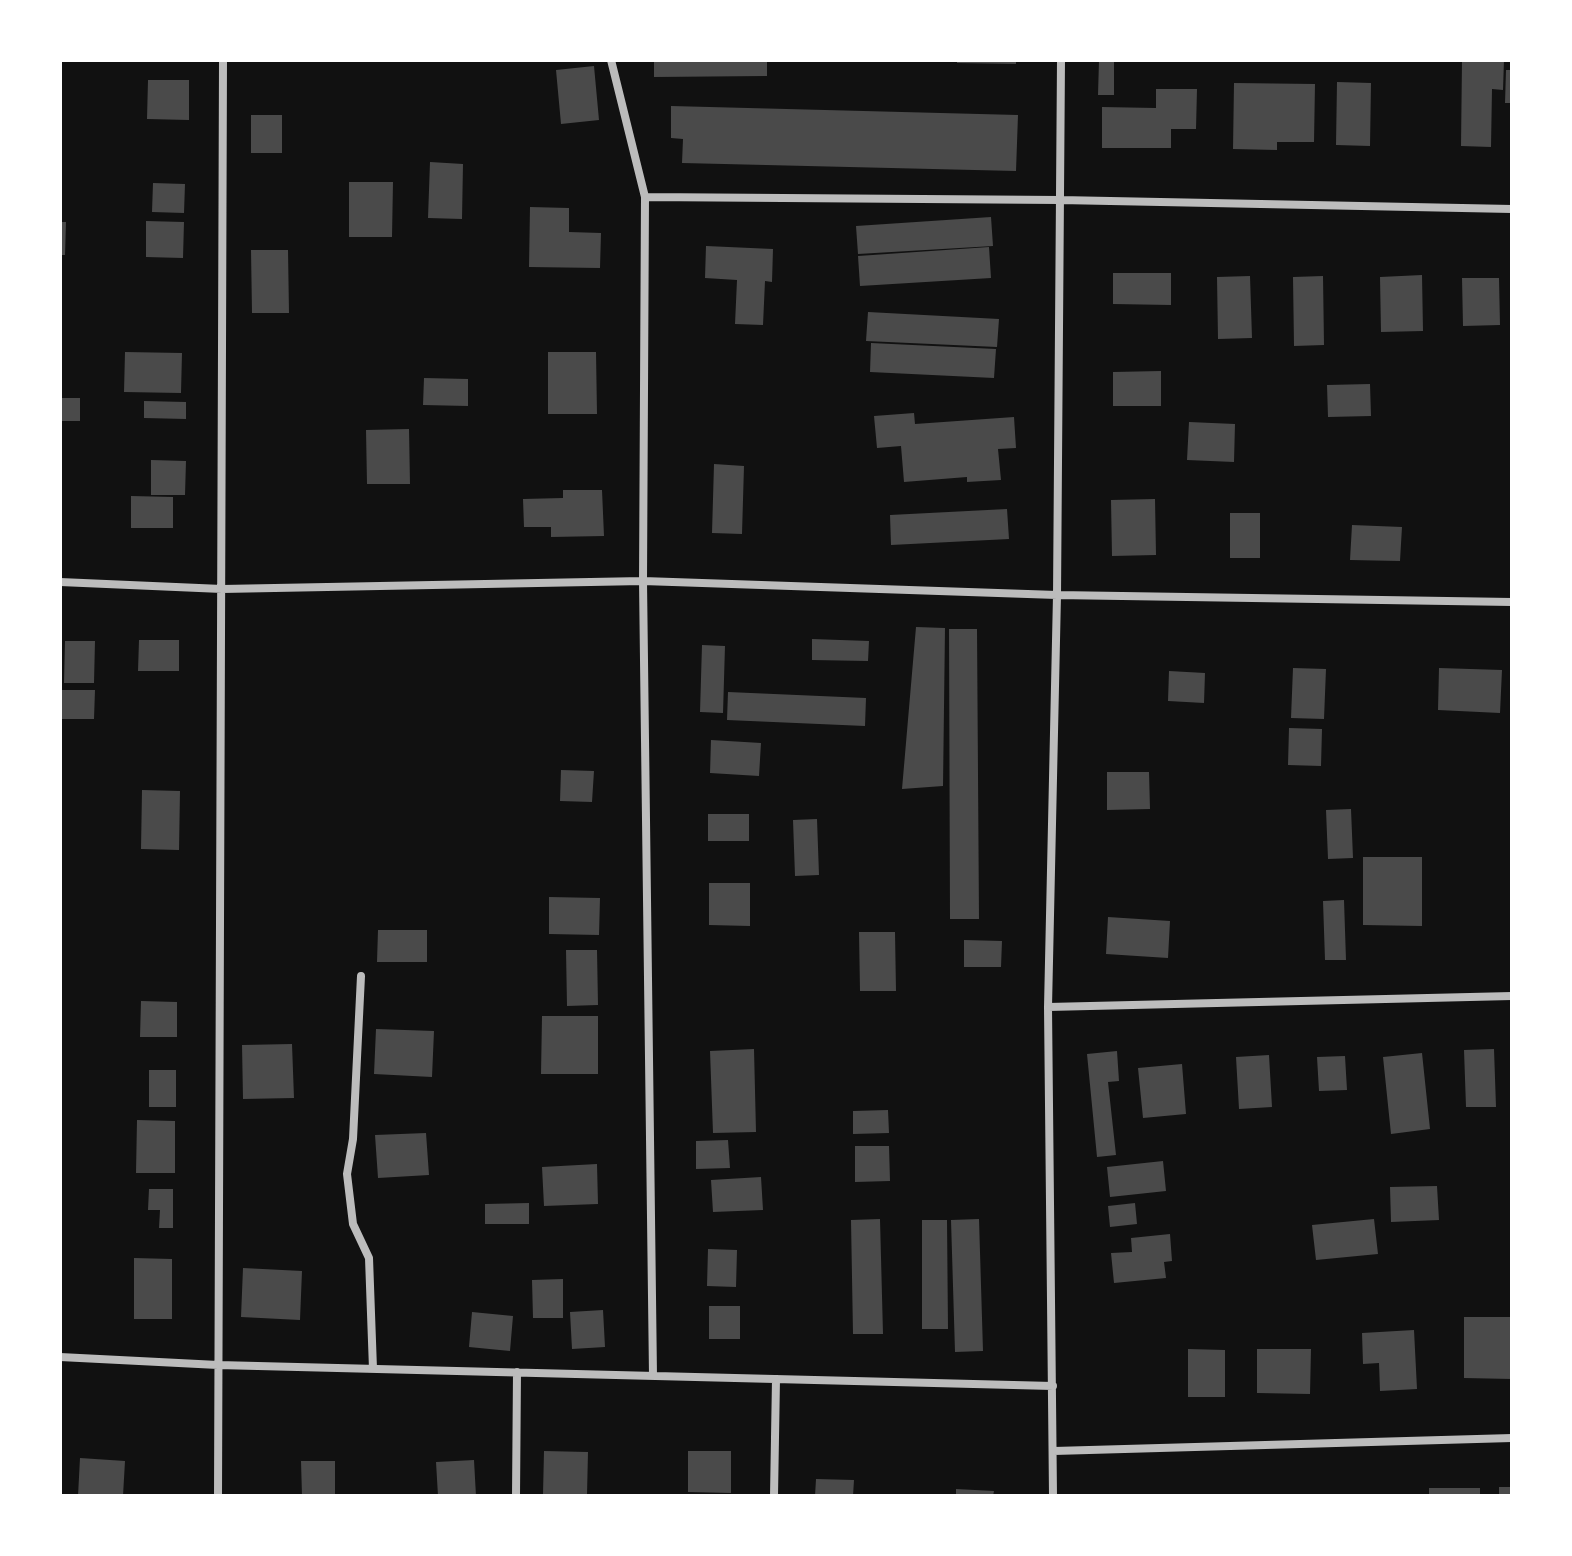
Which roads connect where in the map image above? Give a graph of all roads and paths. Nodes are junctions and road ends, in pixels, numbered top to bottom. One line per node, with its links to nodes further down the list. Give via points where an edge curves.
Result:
1 (223, 60): 9 (street)
2 (611, 60): 4 (street)
3 (1061, 60): 5 (street)
4 (645, 197): 5 (street); 7 (street)
5 (1060, 200): 6 (street); 10 (street)
6 (1512, 209)
7 (643, 581): 9 (street); 10 (street); 19 (street)
8 (60, 582): 9 (street)
9 (222, 589): 16 (street)
10 (1057, 595): 11 (street); 14 (street)
11 (1512, 602)
12 (361, 976): 17 (street, via 347,1174 353,1224 369,1258)
13 (1512, 996): 14 (street)
14 (1048, 1007): 21 (street)
15 (60, 1357): 16 (street)
16 (218, 1365): 17 (street); 24 (street)
17 (373, 1369): 18 (street)
18 (517, 1372): 19 (street); 25 (street)
19 (653, 1376): 20 (street)
20 (776, 1379): 21 (street); 26 (street)
21 (1053, 1386): 23 (street)
22 (1512, 1438): 23 (street)
23 (1054, 1451): 27 (street)
24 (218, 1496)
25 (516, 1496)
26 (774, 1496)
27 (1053, 1496)

